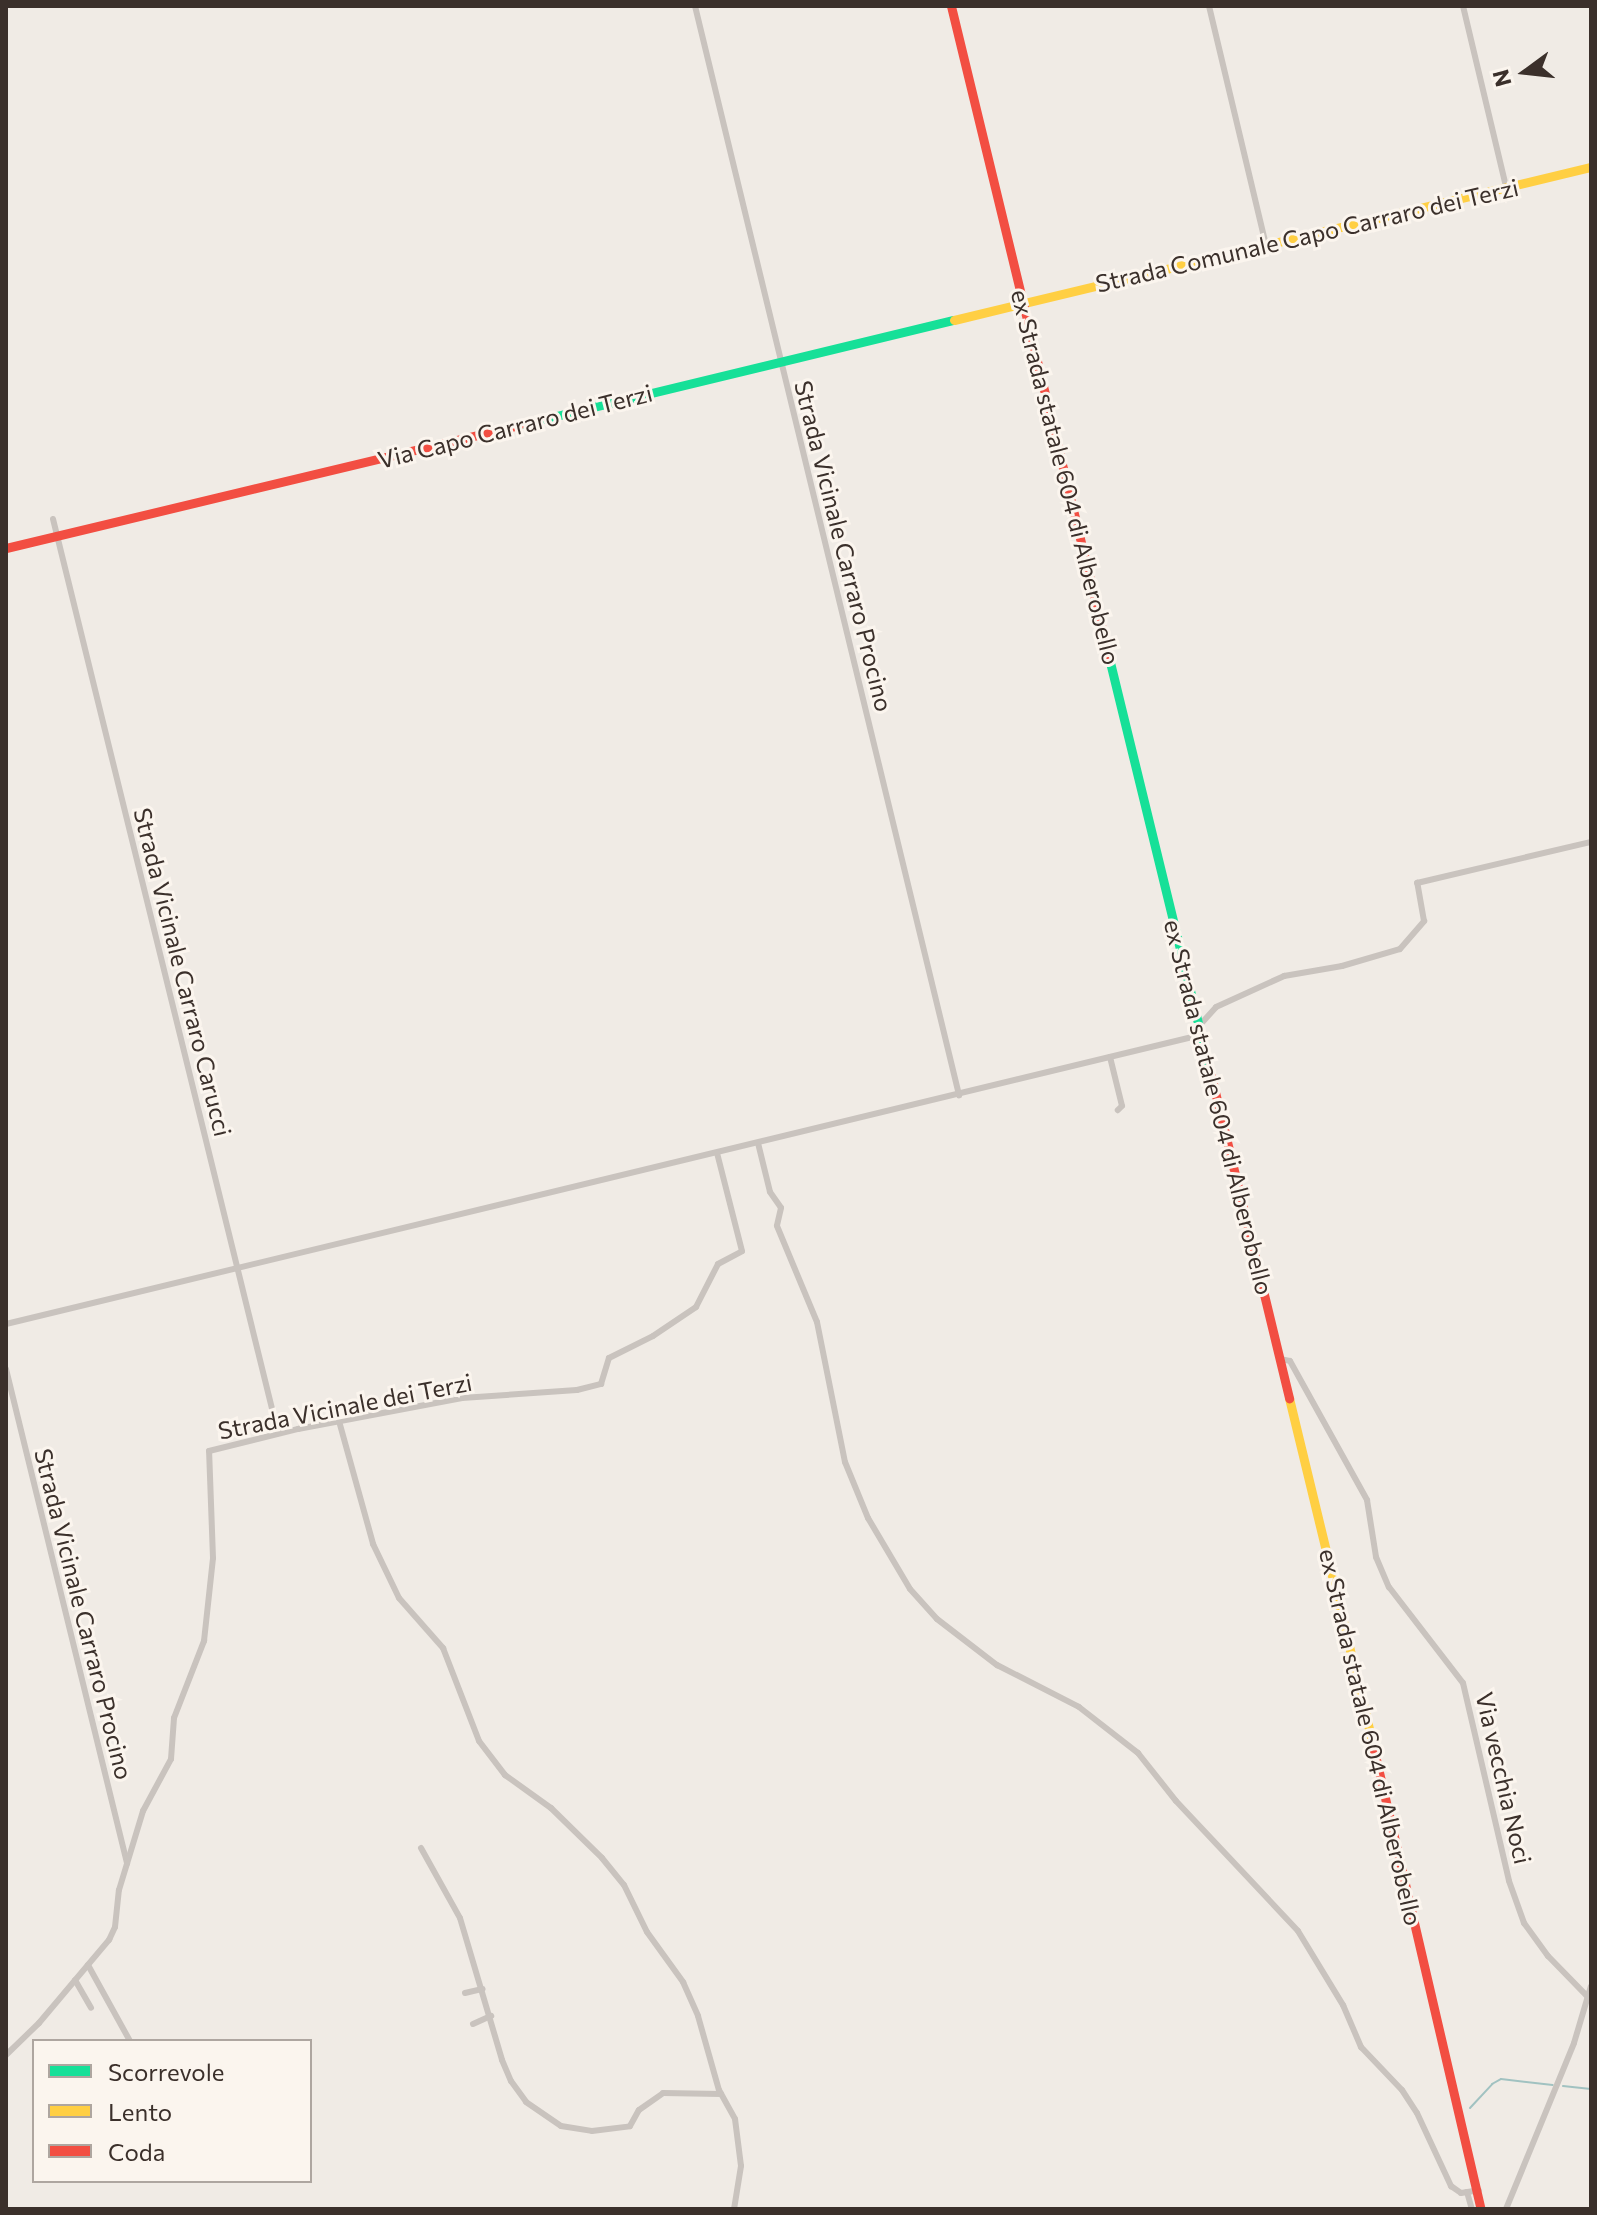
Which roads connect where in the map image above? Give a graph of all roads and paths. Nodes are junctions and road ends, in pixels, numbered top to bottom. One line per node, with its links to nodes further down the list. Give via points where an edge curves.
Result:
1 (695, 6): 9 (street, Strada Vicinale Carraro Procino)
2 (951, 6): 8 (main road, ex Strada statale 604 di Alberobello)
3 (1209, 6): 7 (street)
4 (1463, 6): 6 (street)
5 (1591, 167): 6 (main road, Strada Comunale Capo Carraro dei Terzi)
6 (1506, 187): 7 (main road, Strada Comunale Capo Carraro dei Terzi)
7 (1266, 245): 8 (main road, Strada Comunale Capo Carraro dei Terzi)
8 (1024, 303): 9 (main road, Via Capo Carraro dei Terzi); 14 (main road, ex Strada statale 604 di Alberobello)
9 (781, 362): 11 (main road, Via Capo Carraro dei Terzi); 16 (street, Strada Vicinale Carraro Procino)
10 (53, 519): 11 (street, Strada Vicinale Carraro Carucci)
11 (57, 536): 12 (main road, Via Capo Carraro dei Terzi); 20 (street, Strada Vicinale Carraro Carucci)
12 (6, 548)
13 (1591, 842): 14 (street, via 1417,883 1425,916 1400,949 1284,976 1216,1007)
14 (1200, 1030): 15 (street); 22 (main road, ex Strada statale 604 di Alberobello)
15 (1110, 1057): 16 (street); 17 (street, via 1122,1106)
16 (959, 1095): 18 (street)
17 (1118, 1110)
18 (758, 1143): 19 (street); 41 (street, via 768,1186 781,1208 777,1226 817,1322 838,1438 851,1479 910,1589 937,1619 997,1665 1079,1707 1146,1760 1176,1801 1298,1931 1343,2005 1361,2047 1417,2113 1451,2186)
19 (717, 1153): 20 (street); 24 (street, Strada Vicinale dei Terzi, via 742,1251 718,1264 696,1307 609,1358 601,1384 462,1398)
20 (237, 1268): 21 (street); 25 (street, Strada Vicinale Carraro Carucci)
21 (6, 1324)
22 (1280, 1359): 33 (street, Via vecchia Noci, via 1290,1361 1367,1500 1376,1557 1389,1587 1463,1683 1509,1881 1524,1923); 40 (main road, ex Strada statale 604 di Alberobello)
23 (6, 1369): 27 (street, Strada Vicinale Carraro Procino)
24 (339, 1421): 25 (street, Strada Vicinale dei Terzi); 39 (street, via 373,1544 399,1598 443,1648 479,1741 505,1775 558,1814 624,1885 692,2001)
25 (278, 1433): 27 (street, Strada Vicinale dei Terzi, via 209,1451 213,1558 204,1641 174,1718 171,1759 143,1811)
26 (421, 1848): 31 (street, via 460,1918)
27 (128, 1866): 28 (street, Strada Vicinale dei Terzi, via 115,1927)
28 (88, 1965): 29 (street, Strada Vicinale dei Terzi); 37 (street)
29 (75, 1980): 34 (street); 38 (street, Strada Vicinale dei Terzi)
30 (1591, 1986): 33 (street)
31 (483, 1989): 32 (street); 35 (street)
32 (465, 1993)
33 (1588, 1997): 45 (street)
34 (91, 2008)
35 (491, 2016): 36 (street); 39 (street, via 514,2087 535,2109 571,2129 630,2126 639,2110 663,2093)
36 (473, 2024)
37 (129, 2039)
38 (6, 2055)
39 (721, 2094): 42 (street, via 735,2119 741,2160)
40 (1479, 2190): 41 (street); 44 (main road, ex Strada statale 604 di Alberobello)
41 (1467, 2192): 43 (street)
42 (734, 2209)
43 (1472, 2209)
44 (1481, 2209)
45 (1506, 2209)

